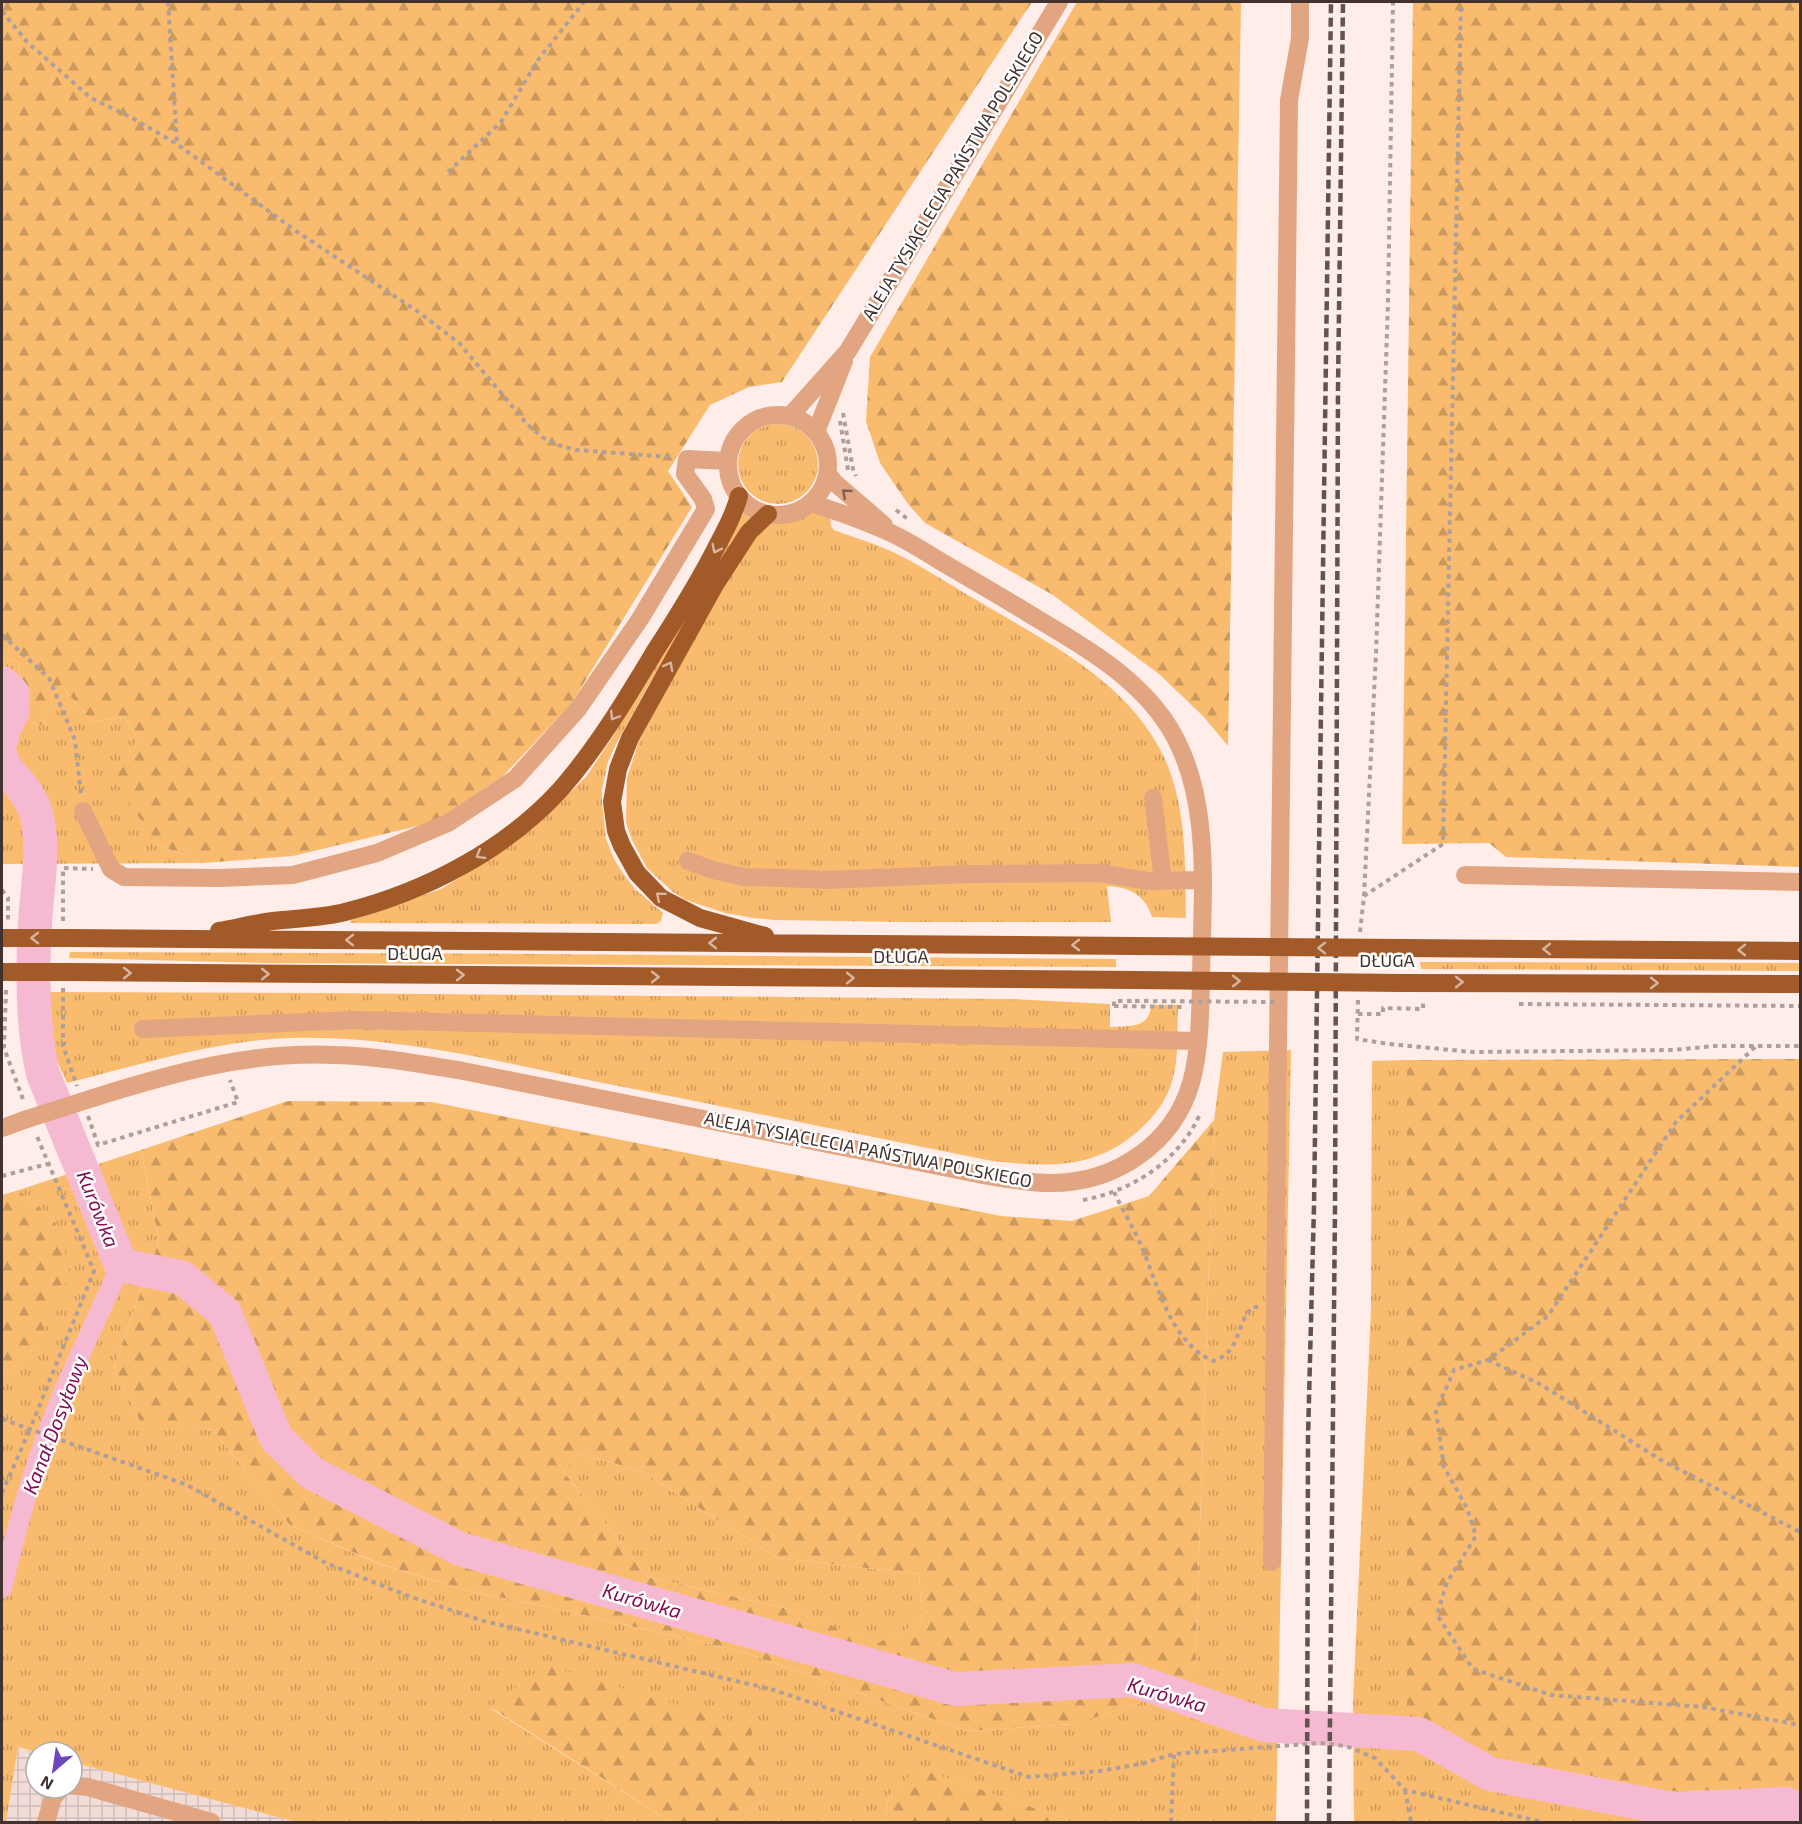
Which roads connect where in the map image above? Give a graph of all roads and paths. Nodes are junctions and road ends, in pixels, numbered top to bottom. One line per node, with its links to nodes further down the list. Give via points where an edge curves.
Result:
1 (168, 2): 8 (path)
2 (584, 2): 9 (path, via 538,60 501,122)
3 (1059, 2): 10 (street, ALEJA TYSIĄCLECIA PAŃSTWA POLSKIEGO)
4 (1300, 2): 56 (street, via 1300,38 1289,100)
5 (1393, 2): 28 (path, via 1388,326)
6 (1461, 2): 28 (path, via 1443,844)
7 (2, 11): 8 (path, via 27,42 91,98)
8 (177, 144): 13 (path, via 459,343 542,437 576,450)
9 (448, 172)
10 (848, 351): 11 (street, ALEJA TYSIĄCLECIA PAŃSTWA POLSKIEGO); 12 (street, ALEJA TYSIĄCLECIA PAŃSTWA POLSKIEGO)
11 (790, 416): 12 (street); 14 (street, via 778,414 754,421 736,438)
12 (816, 432): 15 (street, via 824,444)
13 (687, 459): 14 (street); 22 (street, via 685,474 706,509 640,619 578,709 515,779 448,823 377,854 293,875 124,877 111,869)
14 (728, 461): 16 (street, via 733,486)
15 (828, 474): 17 (street); 19 (street, ALEJA TYSIĄCLECIA PAŃSTWA POLSKIEGO, one-way to 15)
16 (740, 496): 18 (street); 31 (highway, one-way to 31, via 708,564 612,719 558,792 510,834 457,868 378,903 342,913 272,921)
17 (811, 503): 18 (street, via 791,513); 19 (street, ALEJA TYSIĄCLECIA PAŃSTWA POLSKIEGO)
18 (768, 514): 32 (highway, one-way to 18, via 711,921 661,898 637,873 622,846 612,802 618,768 630,738 716,583 749,532)
19 (900, 537): 25 (street, ALEJA TYSIĄCLECIA PAŃSTWA POLSKIEGO, via 1074,641 1119,673 1156,709 1177,742 1193,786 1200,826)
20 (2, 635): 22 (path, via 49,678 75,740)
21 (1154, 798): 26 (street)
22 (83, 811)
23 (688, 861): 26 (street, via 743,877 827,880 1100,873)
24 (1465, 875): 27 (street)
25 (1202, 880): 26 (street); 48 (street, ALEJA TYSIĄCLECIA PAŃSTWA POLSKIEGO)
26 (1163, 881)
27 (1800, 882)
28 (1364, 896): 29 (path)
29 (1360, 936)
30 (2, 938): 31 (highway, one-way to 30, bridge)
31 (179, 939): 32 (highway, one-way to 31)
32 (793, 943): 33 (highway, DŁUGA, one-way to 32, bridge)
33 (1800, 951)
34 (2, 972): 35 (highway, DŁUGA, one-way to 35, bridge)
35 (1800, 984)
36 (1358, 992): 46 (path)
37 (1285, 1002): 45 (path, bridge, via 1114,1001 1114,1006)
38 (1354, 1002): 39 (path)
39 (1366, 1002)
40 (1377, 1003): 41 (path)
41 (1423, 1003): 42 (path); 46 (path, via 1423,1009 1383,1008 1383,1014)
42 (1435, 1003)
43 (1517, 1004): 44 (path)
44 (1800, 1006)
45 (1188, 1008)
46 (1358, 1014): 50 (path, via 1357,1039 1472,1052)
47 (143, 1029): 48 (street, via 355,1020)
48 (1197, 1041): 54 (street, ALEJA TYSIĄCLECIA PAŃSTWA POLSKIEGO, via 1191,1082 1171,1124 1134,1160)
49 (1800, 1046): 50 (path)
50 (1755, 1047): 57 (path, via 1676,1122 1548,1316)
51 (230, 1080): 53 (path, via 238,1102)
52 (2, 1128): 54 (street, ALEJA TYSIĄCLECIA PAŃSTWA POLSKIEGO, bridge, via 165,1075 258,1058 312,1054 378,1058 463,1071 978,1174 1049,1183)
53 (98, 1144)
54 (1105, 1174): 56 (path, via 1180,1334 1200,1355 1213,1360 1225,1357 1253,1306)
55 (2, 1176): 59 (path, via 47,1164 94,1271)
56 (1275, 1307): 63 (street)
57 (1488, 1360): 62 (path, via 1540,1383 1661,1460); 64 (path, via 1454,1370 1436,1411 1444,1467 1467,1508 1476,1536 1447,1582 1437,1615 1473,1669 1551,1695 1703,1707)
58 (2, 1419): 60 (path)
59 (32, 1424)
60 (30, 1429): 61 (path); 65 (path, via 187,1485 326,1563 408,1596 484,1621 774,1690 1029,1777 1100,1771)
61 (2, 1493)
62 (1800, 1532)
63 (1272, 1563)
64 (1800, 1725)
65 (1174, 1754): 67 (path, via 1320,1743 1346,1746 1375,1758); 71 (path)
66 (84, 1786): 70 (street)
67 (1405, 1790): 72 (path); 73 (path)
68 (52, 1800): 69 (street)
69 (46, 1822)
70 (211, 1822)
71 (1171, 1822)
72 (1411, 1822)
73 (1542, 1822)

